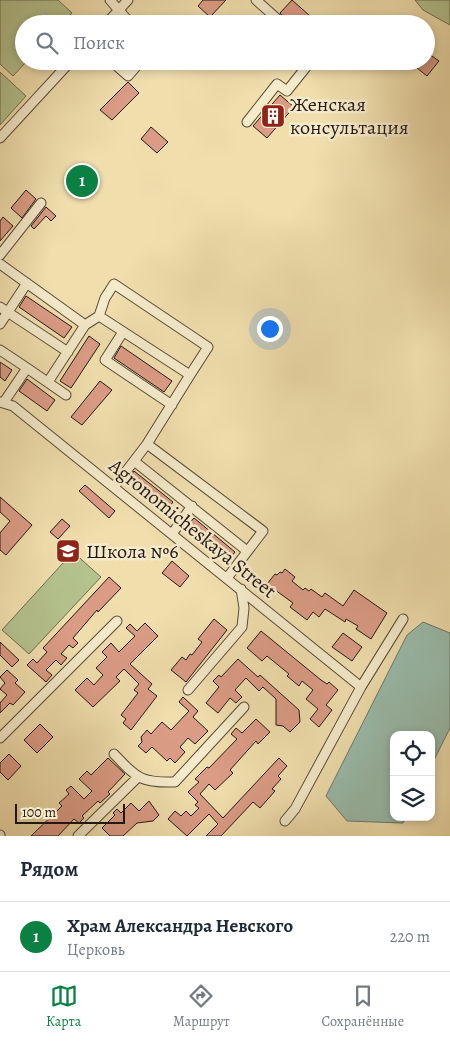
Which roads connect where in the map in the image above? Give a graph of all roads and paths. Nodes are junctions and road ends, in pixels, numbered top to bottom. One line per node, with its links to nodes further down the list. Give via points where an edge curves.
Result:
1 (110, 0): 4 (street)
2 (128, 0): 4 (street)
3 (256, 0): 7 (street)
4 (119, 10): 5 (street); 6 (street)
5 (114, 15)
6 (123, 15)
7 (274, 15)
8 (63, 70): 13 (street)
9 (122, 70): 10 (street, via 128,76)
10 (133, 70)
11 (304, 70): 12 (street, via 287,91 278,84)
12 (247, 122)
13 (0, 138)
14 (41, 203): 15 (street)
15 (0, 255)
16 (0, 264): 17 (street)
17 (27, 283): 18 (street); 21 (street)
18 (4, 309): 20 (street); 24 (street)
19 (99, 316): 21 (street); 22 (street); 26 (street, via 114,284 208,347)
20 (0, 324)
21 (85, 325): 24 (street)
22 (124, 332): 26 (street); 30 (street, via 105,360)
23 (0, 350): 25 (street)
24 (68, 352): 27 (street)
25 (26, 368): 27 (street); 29 (street)
26 (190, 375): 30 (street)
27 (48, 382): 28 (street)
28 (66, 395)
29 (2, 402): 33 (street, Agronomicheskaya Street, via 13,406)
30 (172, 405): 31 (street)
31 (147, 444): 32 (street); 36 (street, via 263,531)
32 (134, 461): 33 (street); 34 (street)
33 (114, 487): 35 (street, Agronomicheskaya Street)
34 (192, 506): 35 (street); 36 (street)
35 (172, 534): 37 (street, Agronomicheskaya Street)
36 (247, 551): 37 (street)
37 (227, 578): 38 (street, Agronomicheskaya Street)
38 (241, 589): 41 (street, Agronomicheskaya Street); 42 (street, via 242,627)
39 (403, 619): 41 (street)
40 (117, 621): 44 (street)
41 (361, 687): 47 (street, via 295,809)
42 (188, 690)
43 (244, 707): 46 (street, via 175,782)
44 (0, 738)
45 (114, 754): 46 (street)
46 (138, 778): 48 (street)
47 (285, 821)
48 (78, 836)

